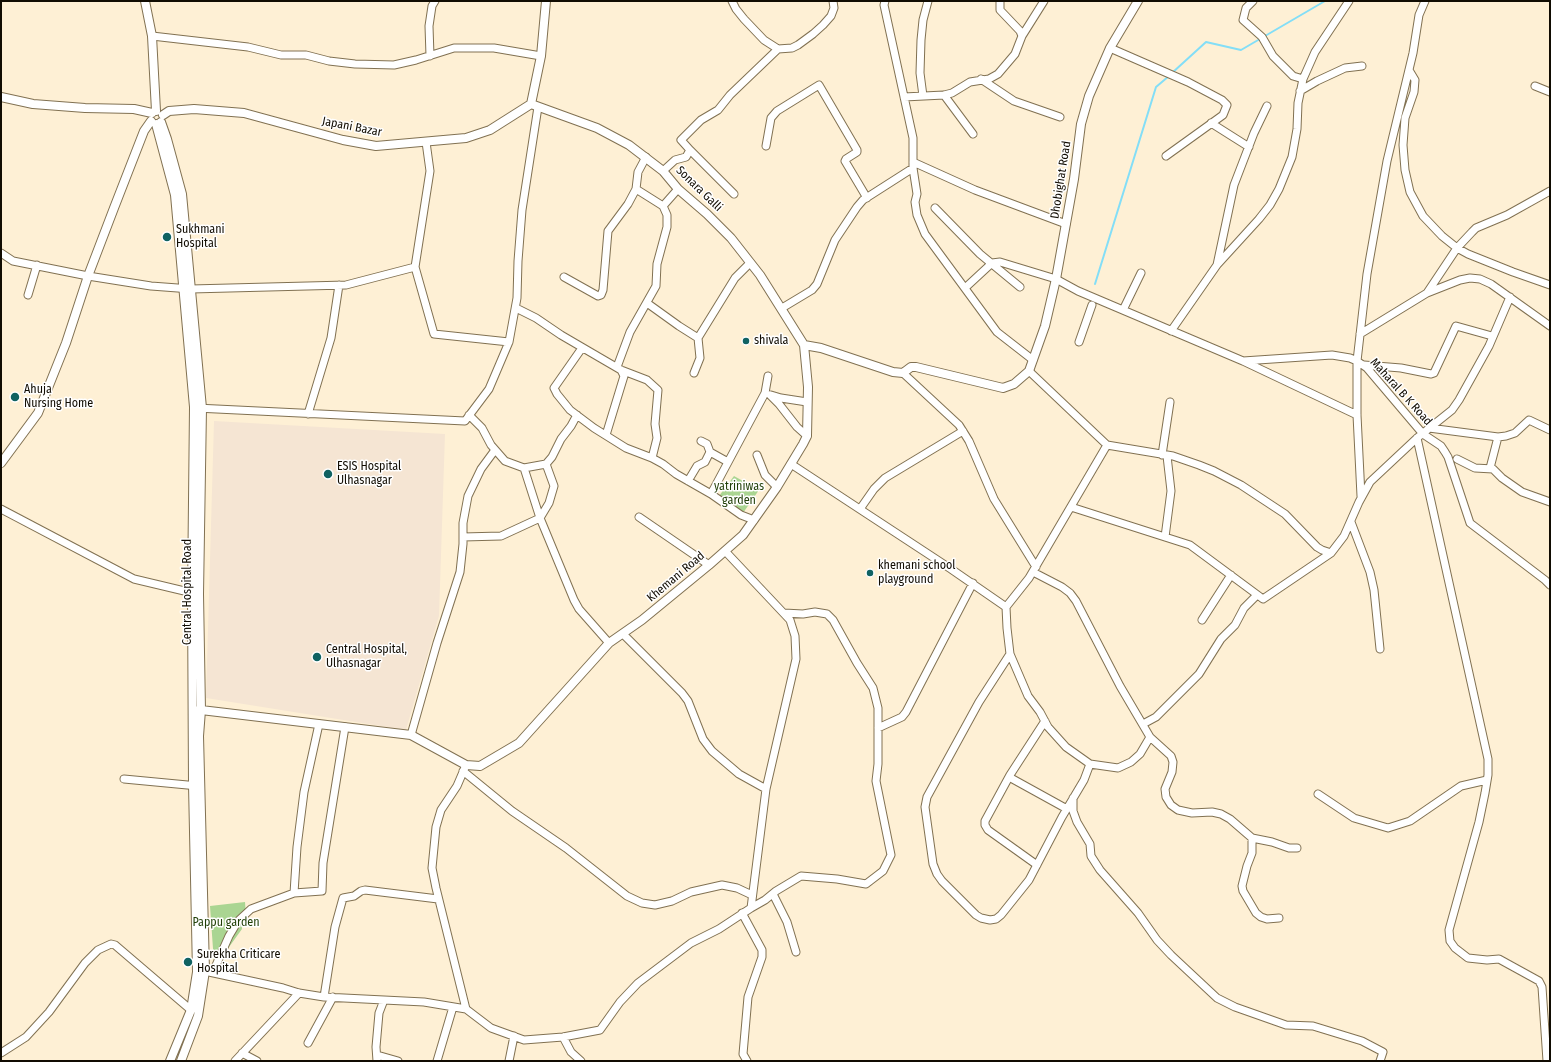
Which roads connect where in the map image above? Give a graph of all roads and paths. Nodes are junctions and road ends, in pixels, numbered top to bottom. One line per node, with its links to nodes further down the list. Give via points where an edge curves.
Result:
1 (145, 1): 14 (street, Central Hospital Road)
2 (435, 1): 18 (street, via 429,26)
3 (546, 1): 19 (street)
4 (732, 1): 17 (street, via 744,20 764,40)
5 (833, 1): 17 (street, via 831,16 813,34 792,48)
6 (885, 1): 30 (street)
7 (928, 1): 28 (street, via 921,40 920,73)
8 (1000, 1): 15 (street, via 1000,10 1020,30)
9 (1044, 1): 15 (street)
10 (1138, 1): 16 (street, Dhobighat Road)
11 (1253, 1): 23 (street, via 1246,8 1243,20 1263,39 1273,56 1293,76)
12 (1349, 1): 23 (street, via 1315,52)
13 (1425, 1): 21 (street, via 1419,15)
14 (152, 36): 18 (street, via 248,47 281,55 306,56 355,64 394,65); 34 (street, Central Hospital Road)
15 (1022, 36): 22 (street, via 1015,54 998,74 989,79)
16 (1110, 48): 35 (street, via 1222,100 1228,105 1223,115); 52 (street, Dhobighat Road, via 1089,96 1081,124)
17 (778, 49): 40 (street, via 718,110 701,120 681,140)
18 (430, 56): 19 (street, via 454,48 494,48)
19 (541, 56): 31 (street)
20 (1362, 66): 25 (street, via 1345,68)
21 (1409, 70): 53 (street, via 1415,80 1414,92 1405,118 1403,144 1410,192 1423,216); 79 (street, via 1379,200)
22 (981, 79): 27 (street); 33 (street, via 1014,101)
23 (1303, 79): 25 (street)
24 (1535, 86): 26 (street)
25 (1300, 92): 58 (street, via 1292,157 1279,189 1259,219)
26 (1550, 92)
27 (944, 95): 28 (street); 36 (street)
28 (923, 96): 30 (street)
29 (1, 97): 34 (street, via 33,104 134,109)
30 (904, 97): 43 (street, via 913,138)
31 (535, 105): 37 (street, Japani Bazar, via 490,130 466,138); 42 (street, Sonara Galli, via 596,128); 74 (street, via 522,210)
32 (1267, 106): 39 (street)
33 (1060, 116)
34 (157, 118): 37 (street, Japani Bazar, via 169,111 215,110 244,113 376,146); 61 (street, via 144,131); 68 (street, Central Hospital Road, via 167,139 182,194)
35 (1211, 123): 39 (street); 41 (street)
36 (973, 134)
37 (426, 142): 59 (street, via 430,171)
38 (766, 146): 49 (street, via 771,118 777,111 819,85 857,150 845,161)
39 (1249, 147): 58 (street, via 1234,185)
40 (690, 150): 44 (street, via 686,157 675,160); 48 (street)
41 (1166, 156)
42 (646, 157): 44 (street, Sonara Galli); 46 (street, via 638,172)
43 (913, 165): 49 (street); 52 (street); 67 (street, via 917,215 925,234)
44 (663, 171): 45 (street, Sonara Galli)
45 (678, 188): 50 (street); 55 (street, Sonara Galli, via 731,238)
46 (636, 189): 50 (street); 62 (street, via 608,231 601,295 598,296)
47 (1550, 191): 53 (street, via 1476,228)
48 (734, 194)
49 (867, 198): 75 (street, via 850,216 835,240 817,284 812,290)
50 (663, 206): 72 (street, via 667,215 667,227 657,264 656,286)
51 (935, 208): 56 (street)
52 (1066, 224): 63 (street, Dhobighat Road)
53 (1457, 248): 64 (street, via 1513,272); 69 (street)
54 (1, 253): 57 (street, via 13,261)
55 (750, 263): 75 (street, Sonara Galli); 81 (street, via 735,278)
56 (992, 263): 63 (street, Maharal B K Road, via 1000,262); 66 (street); 67 (street)
57 (37, 265): 61 (street); 70 (street)
58 (1217, 265): 78 (street)
59 (415, 267): 65 (street); 82 (street, via 434,334)
60 (1142, 273): 76 (street)
61 (88, 276): 68 (street); 118 (street, via 66,343 38,413)
62 (564, 277)
63 (1056, 279): 76 (street, Maharal B K Road); 86 (street, Dhobighat Road, via 1045,326)
64 (1550, 284)
65 (339, 285): 68 (street); 98 (street, via 330,338)
66 (1020, 287)
67 (965, 288): 86 (street, via 997,332)
68 (187, 289): 97 (street, Central Hospital Road)
69 (1427, 293): 71 (street, via 1460,280 1480,278); 79 (street)
70 (28, 295)
71 (1510, 296): 77 (street); 80 (street)
72 (647, 303): 81 (street); 89 (street, via 630,332)
73 (1092, 305): 83 (street)
74 (516, 308): 82 (street); 85 (street)
75 (782, 308): 84 (street, Sonara Galli)
76 (1123, 310): 78 (street, Maharal B K Road)
77 (1550, 326)
78 (1171, 331): 87 (street, Maharal B K Road)
79 (1360, 334): 88 (street)
80 (1492, 336): 88 (street, via 1456,326 1434,374); 102 (street, via 1459,400 1446,416)
81 (698, 338): 91 (street, via 700,358)
82 (509, 342): 99 (street, via 489,389)
83 (1079, 342)
84 (804, 345): 92 (street); 95 (street, Khemani Road)
85 (582, 348): 89 (street); 101 (street, via 554,388)
86 (1033, 360): 90 (street, Dhobighat Road)
87 (1243, 361): 88 (street, Maharal B K Road, via 1332,356 1350,358); 100 (street)
88 (1360, 363): 100 (street); 107 (street, Maharal B K Road)
89 (619, 369): 105 (street, via 624,376); 115 (street, via 647,380 658,390 655,424 657,438)
90 (1029, 371): 92 (street, via 1014,384 1003,388 916,367); 110 (street)
91 (694, 373)
92 (903, 373): 104 (street, via 952,417)
93 (768, 376): 94 (street)
94 (767, 394): 95 (street); 106 (street); 117 (street)
95 (807, 402): 106 (street, Khemani Road)
96 (1170, 402): 114 (street)
97 (198, 408): 98 (street); 144 (street, Central Hospital Road)
98 (308, 414): 99 (street, via 465,421)
99 (469, 415): 111 (street, via 482,428)
100 (1357, 415): 126 (street)
101 (577, 416): 105 (street); 119 (street)
102 (1429, 428): 107 (street); 108 (street)
103 (1550, 430): 108 (street, via 1529,420 1515,433)
104 (963, 431): 130 (street, via 885,478); 140 (street, via 994,499)
105 (606, 435): 115 (street, via 626,448)
106 (807, 436): 120 (street, Khemani Road)
107 (1420, 436): 126 (street, via 1370,482); 143 (street, Maharal B K Road, via 1441,446 1448,457 1470,523); 165 (street, via 1488,759)
108 (1498, 437): 122 (street)
109 (701, 441): 112 (street, via 707,444)
110 (1107, 445): 114 (street); 128 (street)
111 (495, 450): 121 (street, via 505,461); 135 (street, via 481,469 468,496)
112 (710, 452): 117 (street); 123 (street, via 705,462 697,466)
113 (757, 455): 124 (street, via 765,475)
114 (1165, 455): 136 (street, via 1170,491); 138 (street, via 1199,464 1241,485 1285,514 1318,547)
115 (652, 458): 123 (street)
116 (1457, 459): 122 (street, via 1475,468)
117 (728, 462): 125 (street)
118 (1, 463)
119 (546, 464): 121 (street); 132 (street, via 554,486 549,503)
120 (791, 464): 124 (street, Khemani Road); 130 (street)
121 (524, 468): 132 (street)
122 (1490, 468): 127 (street, via 1522,492)
123 (688, 480): 125 (street)
124 (777, 487): 133 (street, Khemani Road)
125 (711, 494): 133 (street, via 741,515)
126 (1362, 496): 134 (street)
127 (1550, 502)
128 (1071, 507): 136 (street); 140 (street)
129 (1, 509): 144 (street, via 134,580)
130 (860, 509): 142 (street)
131 (639, 516): 139 (street)
132 (540, 518): 135 (street, via 501,536); 150 (street, via 576,605)
133 (754, 520): 137 (street, Khemani Road, via 743,535)
134 (1351, 522): 138 (street); 151 (street, via 1370,572)
135 (463, 537): 159 (street, via 460,572)
136 (1165, 537): 141 (street, via 1190,545)
137 (725, 551): 139 (street, Khemani Road); 147 (street)
138 (1331, 553): 145 (street, via 1263,599)
139 (709, 565): 149 (street, Khemani Road)
140 (1034, 570): 146 (street); 156 (street, via 1062,587 1076,600 1136,716)
141 (1231, 575): 145 (street); 148 (street)
142 (973, 584): 146 (street); 158 (street, via 906,712 902,717)
143 (1550, 585)
144 (196, 594): 153 (street, Central Hospital Road)
145 (1257, 595): 156 (street, via 1221,639 1199,674 1160,713)
146 (1006, 607): 152 (street)
147 (784, 614): 158 (street, via 815,612 827,614 833,620 873,688 878,708); 167 (street, via 790,620 795,636 796,659)
148 (1202, 620)
149 (623, 634): 150 (street, Khemani Road); 167 (street, via 682,693 688,701 703,739 712,751 739,774)
150 (609, 643): 162 (street, Khemani Road, via 518,743 480,766)
151 (1380, 648)
152 (1010, 654): 154 (street, via 1028,696); 173 (street, via 979,702 927,797 926,823 937,874 981,918 990,920 1001,915 1029,880)
153 (197, 710): 155 (street); 166 (street, Central Hospital Road)
154 (1045, 721): 161 (street, via 1066,747); 163 (street)
155 (319, 724): 157 (street); 174 (street, via 304,792)
156 (1143, 724): 160 (street)
157 (345, 727): 159 (street); 174 (street, via 323,863 322,891)
158 (878, 728): 175 (street, via 876,781 891,855 883,872 866,884 801,876)
159 (411, 735): 162 (street)
160 (1150, 737): 161 (street, via 1140,754 1118,768); 171 (street, via 1173,762 1165,789 1170,805 1192,813 1221,814)
161 (1090, 764): 169 (street)
162 (464, 768): 176 (street, via 512,811 566,848 627,896 642,903 655,905 672,901 691,892 722,885); 177 (street, via 457,786 441,810 436,827 432,868)
163 (1009, 777): 170 (street); 173 (street, via 985,825 988,830)
164 (124, 779): 166 (street)
165 (1487, 780): 168 (street, via 1461,786 1410,821 1388,828 1354,818); 206 (street, via 1479,822 1449,930 1450,941 1468,958 1499,959 1540,981)
166 (197, 786): 182 (street, Central Hospital Road)
167 (766, 789): 176 (street)
168 (1318, 794)
169 (1073, 798): 170 (street); 205 (street, via 1073,811 1077,822 1090,844 1092,856 1100,870 1171,955 1217,998 1286,1025 1313,1026 1362,1041 1383,1052)
170 (1067, 809): 173 (street)
171 (1252, 838): 172 (street); 180 (street, via 1252,852 1242,886 1243,891 1261,917)
172 (1296, 848)
173 (1036, 865)
174 (294, 893): 182 (street, via 251,909 238,921)
175 (773, 894): 178 (street); 181 (street, via 787,922)
176 (752, 895): 178 (street)
177 (438, 899): 184 (street, via 365,890 343,898 335,927); 189 (street)
178 (751, 908): 179 (street)
179 (742, 912): 191 (street, via 719,929 691,943 638,983 620,1002 600,1030); 204 (street, via 762,950 748,997 743,1054)
180 (1279, 918)
181 (796, 952)
182 (205, 972): 183 (street); 188 (street, Central Hospital Road); 197 (street, Central Hospital Road, via 198,1016)
183 (299, 993): 184 (street); 194 (street)
184 (324, 997): 185 (street)
185 (333, 997): 186 (street); 192 (street)
186 (384, 1000): 187 (street, via 424,1002); 195 (street, via 379,1013)
187 (453, 1007): 189 (street); 201 (street)
188 (191, 1010): 193 (street, via 116,945 111,944 98,950 85,963 49,1012 26,1037); 196 (street, Central Hospital Road)
189 (466, 1010): 190 (street, via 491,1028)
190 (514, 1036): 191 (street, via 524,1040); 202 (street)
191 (563, 1037): 203 (street)
192 (308, 1043)
193 (1, 1053)
194 (242, 1053): 198 (street); 199 (street)
195 (377, 1058): 200 (street)
196 (170, 1061)
197 (181, 1061)
198 (235, 1061)
199 (257, 1061)
200 (398, 1061)
201 (437, 1061)
202 (509, 1061)
203 (581, 1061)
204 (747, 1061)
205 (1380, 1061)
206 (1547, 1061)

